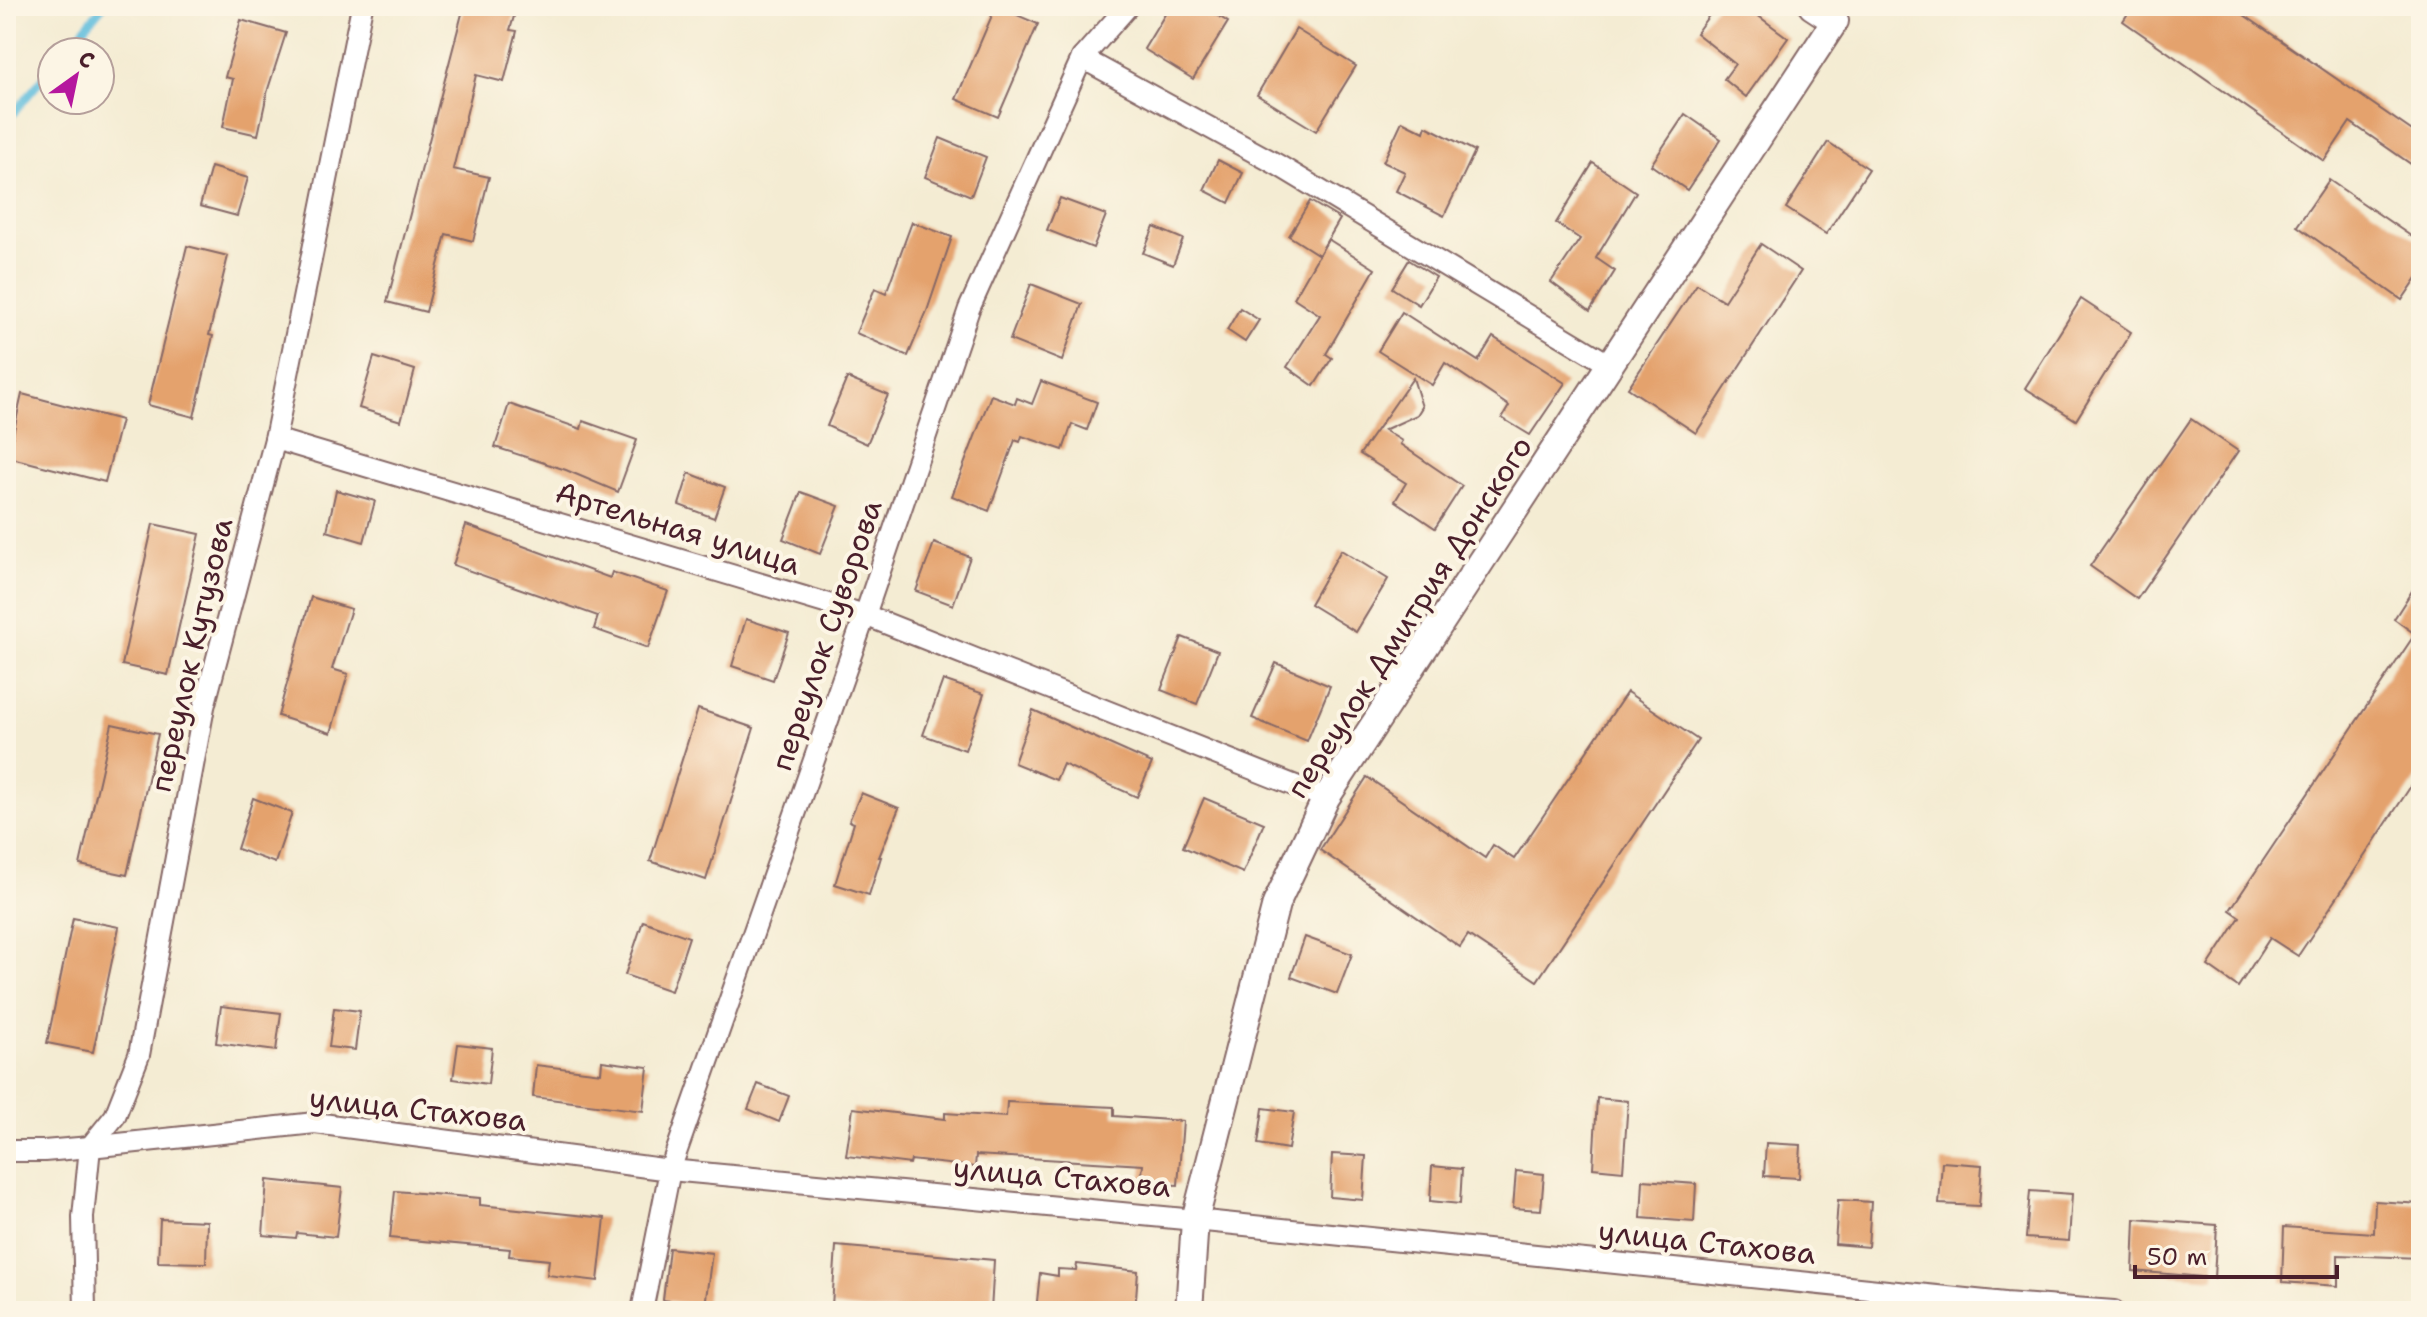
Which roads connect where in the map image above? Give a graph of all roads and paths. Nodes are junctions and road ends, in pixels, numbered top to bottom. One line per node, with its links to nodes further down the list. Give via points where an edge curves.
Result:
1 (362, 6): 7 (street, переулок Кутузова)
2 (1128, 6): 5 (street, переулок Суворова)
3 (1812, 6): 4 (street)
4 (1841, 14): 6 (street, переулок Дмитрия Донского)
5 (1082, 58): 6 (street, via 1278,165); 8 (street, переулок Суворова, via 969,309)
6 (1610, 365): 9 (street, переулок Дмитрия Донского)
7 (275, 439): 8 (street, Артельная улица); 10 (street, переулок Кутузова, via 204,707 139,1055 115,1116)
8 (865, 615): 9 (street, Артельная улица); 12 (street, переулок Суворова)
9 (1326, 798): 13 (street, переулок Дмитрия Донского, via 1276,904)
10 (90, 1147): 11 (street, улица Стахова); 12 (street, улица Стахова, via 315,1123); 15 (street, via 83,1217)
11 (6, 1151)
12 (670, 1170): 13 (street, улица Стахова); 16 (street, переулок Суворова)
13 (1195, 1220): 14 (street, улица Стахова); 17 (street, переулок Дмитрия Донского)
14 (2005, 1307): 18 (street, улица Стахова)
15 (85, 1311)
16 (642, 1311)
17 (1189, 1311)
18 (2114, 1311)

